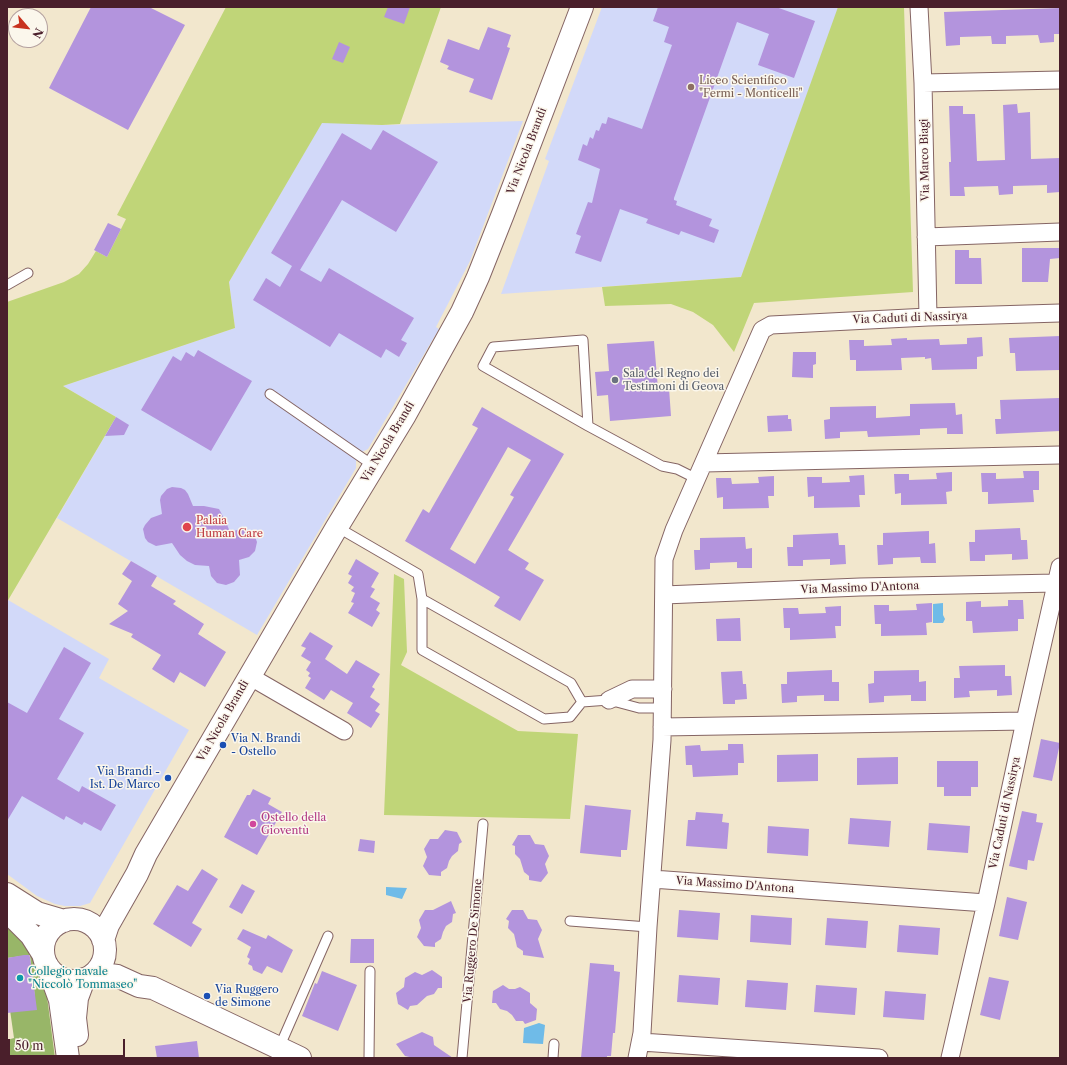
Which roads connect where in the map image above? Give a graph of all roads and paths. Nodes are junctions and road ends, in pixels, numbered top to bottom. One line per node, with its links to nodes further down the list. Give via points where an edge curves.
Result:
1 (582, 7): 15 (street, Via Nicola Brandi, via 478,277 459,319)
2 (919, 7): 4 (street, Via Marco Biagi)
3 (1060, 80): 4 (street)
4 (923, 83): 6 (street, Via Marco Biagi)
5 (1060, 232): 6 (street)
6 (926, 237): 10 (street, Via Marco Biagi)
7 (28, 273): 8 (lane)
8 (7, 285)
9 (1060, 313): 10 (street, Via Caduti di Nassirya)
10 (928, 317): 14 (street, Via Caduti di Nassirya, via 771,325 762,330)
11 (270, 394): 15 (lane)
12 (588, 426): 12 (lane, via 584,340 493,347 483,366); 16 (lane, via 662,466 677,469)
13 (1060, 455): 14 (street)
14 (704, 463): 16 (street)
15 (374, 466): 17 (street, Via Nicola Brandi)
16 (697, 479): 20 (street, via 664,559)
17 (337, 527): 21 (lane, via 418,574); 22 (street, Via Nicola Brandi)
18 (1060, 567): 19 (street, Via Caduti di Nassirya)
19 (1056, 583): 20 (street, Via Massimo D'Antona); 27 (street, Via Caduti di Nassirya)
20 (664, 595): 23 (street)
21 (422, 599): 25 (lane, via 571,683); 25 (lane, via 422,650 544,719 570,717)
22 (249, 676): 29 (street); 31 (street, Via Nicola Brandi)
23 (663, 689): 24 (street, via 632,689); 26 (street)
24 (609, 700): 25 (lane); 26 (lane, via 639,708)
25 (582, 702)
26 (662, 708): 28 (street)
27 (1025, 721): 28 (street); 34 (street, Via Caduti di Nassirya)
28 (662, 727): 32 (street)
29 (344, 731)
30 (483, 824): 52 (lane, Via Ruggero De Simone)
31 (146, 854): 36 (street, Via Nicola Brandi, via 129,870 98,911); 40 (street, Via Nicola Brandi, via 108,925)
32 (652, 880): 34 (street, Via Massimo D'Antona); 38 (street)
33 (7, 894): 36 (street, via 37,913)
34 (986, 903): 56 (street, Via Caduti di Nassirya)
35 (7, 911): 41 (street, via 31,936)
36 (68, 920): 40 (street, via 82,920 92,924 99,931); 41 (street, via 56,924 50,930 44,942)
37 (570, 921): 38 (lane)
38 (648, 927): 45 (street)
39 (328, 936): 47 (lane)
40 (104, 945): 43 (street, via 102,963); 44 (street, via 123,966 143,976)
41 (46, 961): 43 (street, via 53,973 60,978 76,981); 48 (street, via 60,1000)
42 (370, 971): 51 (lane)
43 (89, 976): 44 (street, via 117,976 139,986); 49 (street, via 77,998 75,1018)
44 (153, 988): 47 (street)
45 (641, 1042): 54 (street); 55 (street)
46 (554, 1044): 53 (lane)
47 (279, 1048): 50 (street)
48 (68, 1058)
49 (80, 1058)
50 (300, 1058)
51 (369, 1058)
52 (462, 1058)
53 (553, 1058)
54 (637, 1058)
55 (879, 1058)
56 (950, 1058)

